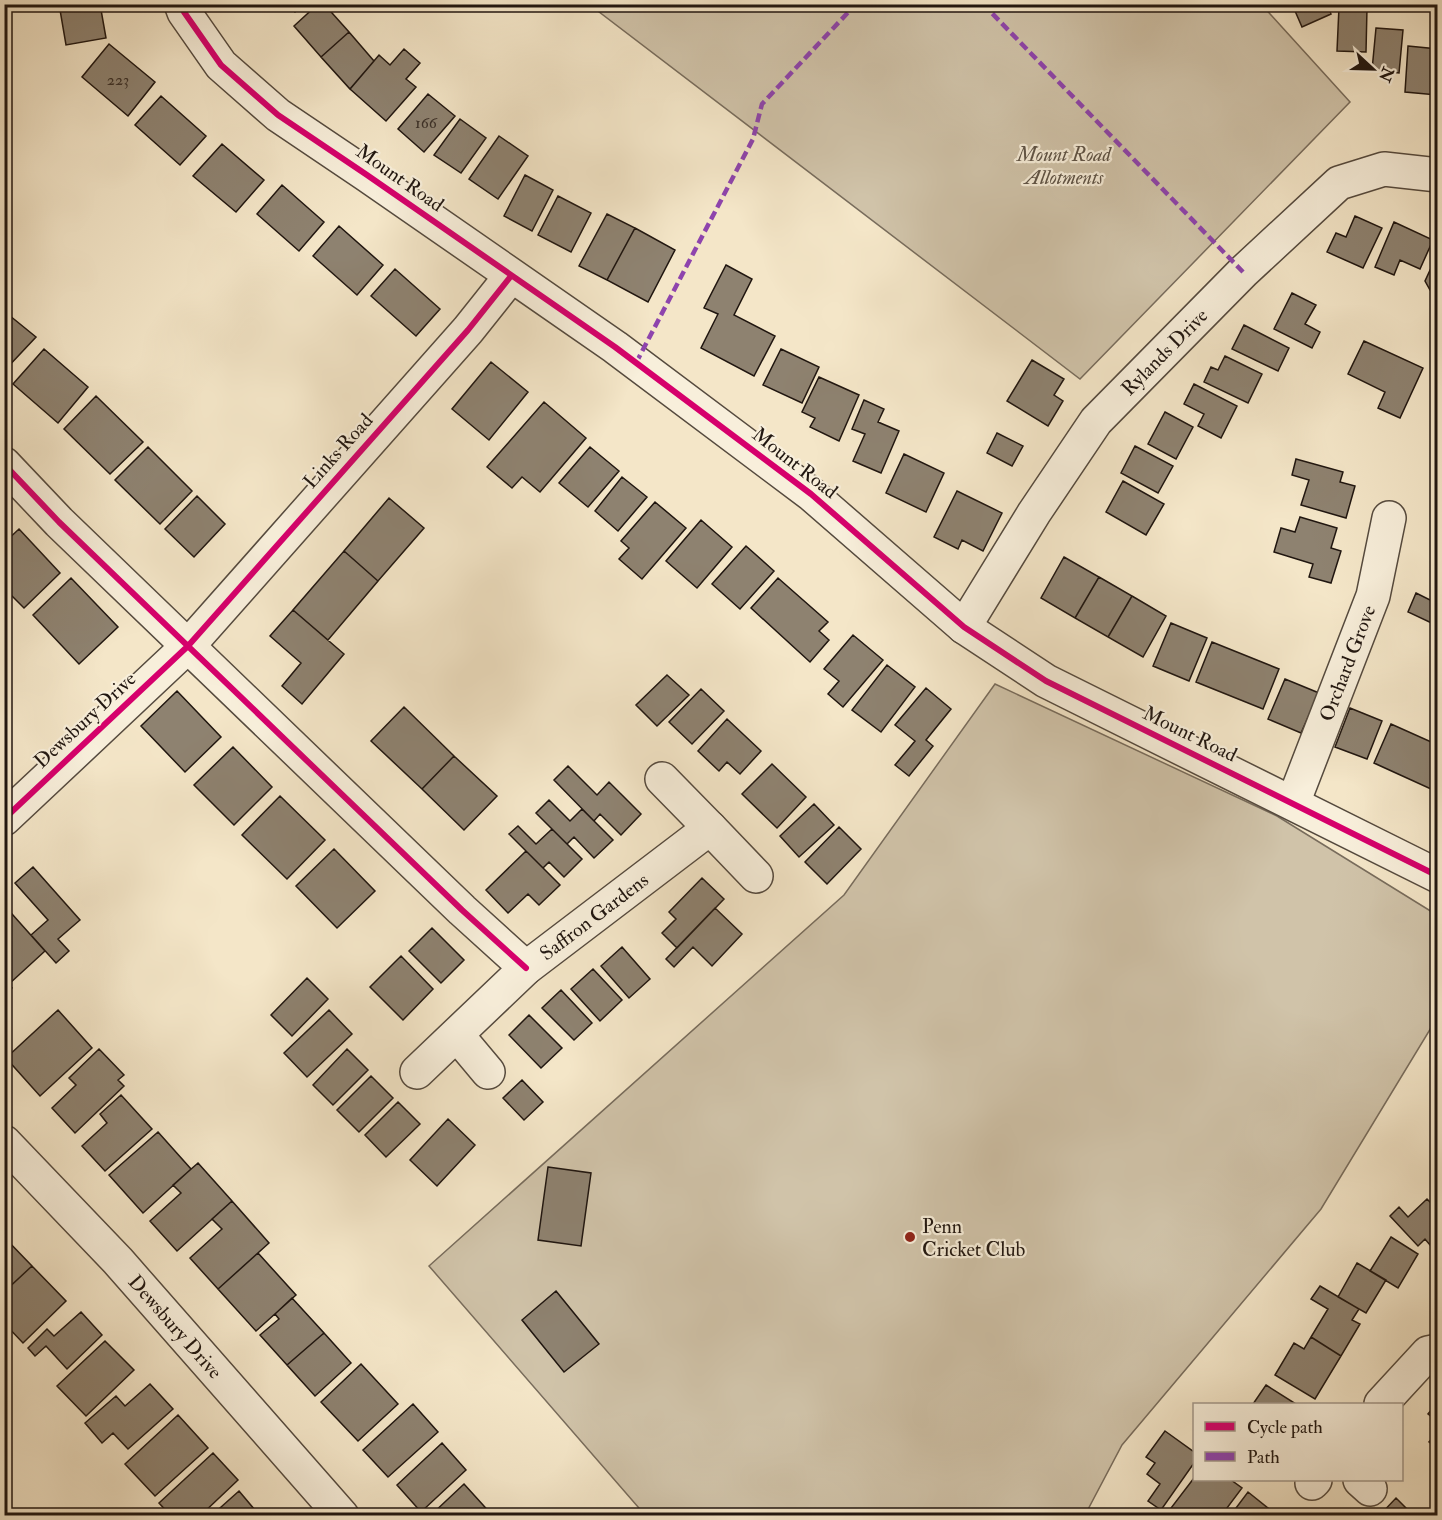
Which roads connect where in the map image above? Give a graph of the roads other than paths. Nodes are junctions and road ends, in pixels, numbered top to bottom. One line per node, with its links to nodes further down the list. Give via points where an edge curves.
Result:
1 (181, 4): 3 (street, Mount Road, via 221,65 278,116)
2 (1437, 175): 6 (street, Rylands Drive, via 1384,170 1339,183 1243,272 1096,421)
3 (511, 276): 6 (street, Mount Road, via 615,347 811,494); 7 (street, Links Road, via 468,330)
4 (4, 464): 7 (street)
5 (1389, 518): 9 (street, Orchard Grove, via 1373,596)
6 (964, 627): 9 (street, Mount Road, via 1046,681)
7 (188, 646): 10 (street, Dewsbury Drive); 14 (street)
8 (662, 779): 11 (street)
9 (1293, 803): 13 (street, Mount Road)
10 (4, 819)
11 (710, 828): 12 (street); 14 (street, Saffron Gardens)
12 (756, 876)
13 (1437, 876)
14 (526, 968): 15 (street, Saffron Gardens)
15 (457, 1035): 16 (street, Saffron Gardens); 17 (street)
16 (417, 1072)
17 (488, 1072)
18 (4, 1142): 21 (street, Dewsbury Drive, via 118,1261)
19 (1437, 1351): 20 (street, via 1428,1353)
20 (1382, 1403)
21 (342, 1515)

